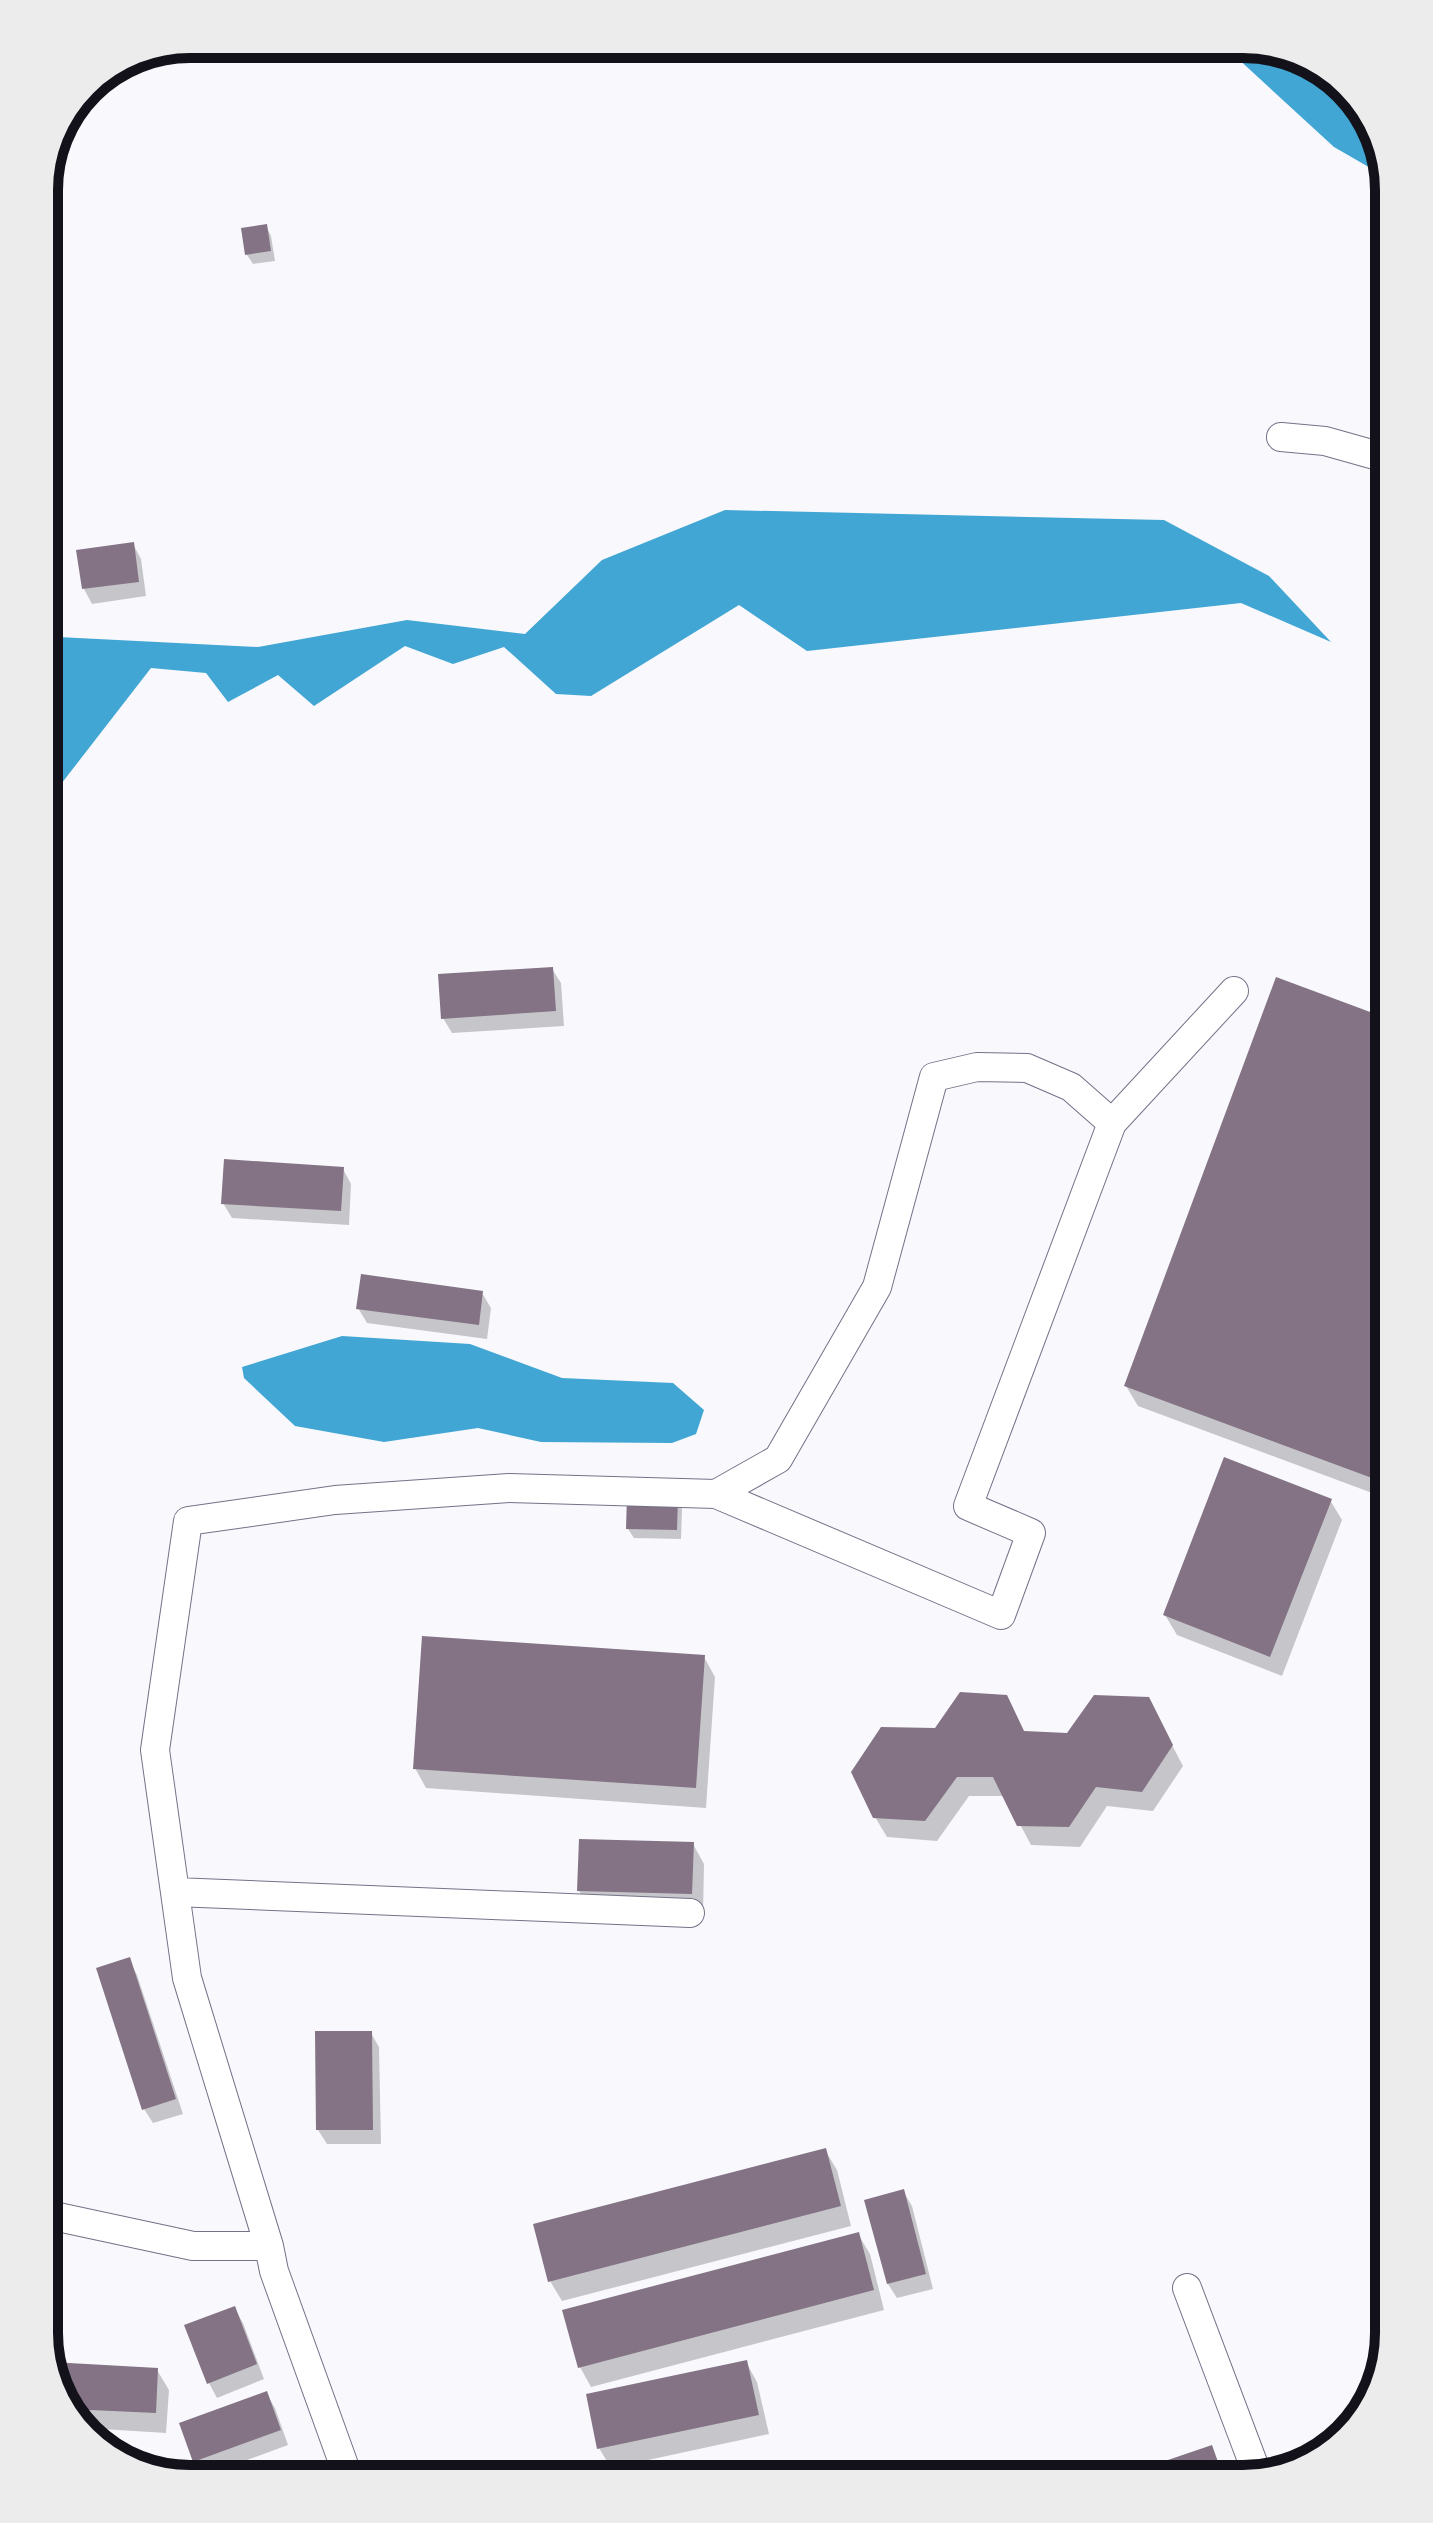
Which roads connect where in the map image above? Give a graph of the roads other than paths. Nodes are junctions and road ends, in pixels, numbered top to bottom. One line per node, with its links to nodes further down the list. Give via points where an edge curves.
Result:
1 (1281, 437): 2 (street, via 1325,441)
2 (1375, 455)
3 (1234, 991): 4 (street)
4 (1112, 1123): 5 (street, via 1071,1087 1027,1068 977,1067 934,1077 877,1287 778,1459); 5 (street, via 968,1506 1031,1533 1001,1615)
5 (716, 1494): 6 (street, via 509,1488 335,1500 188,1521 155,1750)
6 (175, 1892): 7 (street); 9 (street, via 187,1978)
7 (690, 1913)
8 (58, 2217): 9 (street, via 193,2246)
9 (269, 2246): 12 (street)
10 (1187, 2288): 11 (street)
11 (1253, 2464)
12 (344, 2465)

